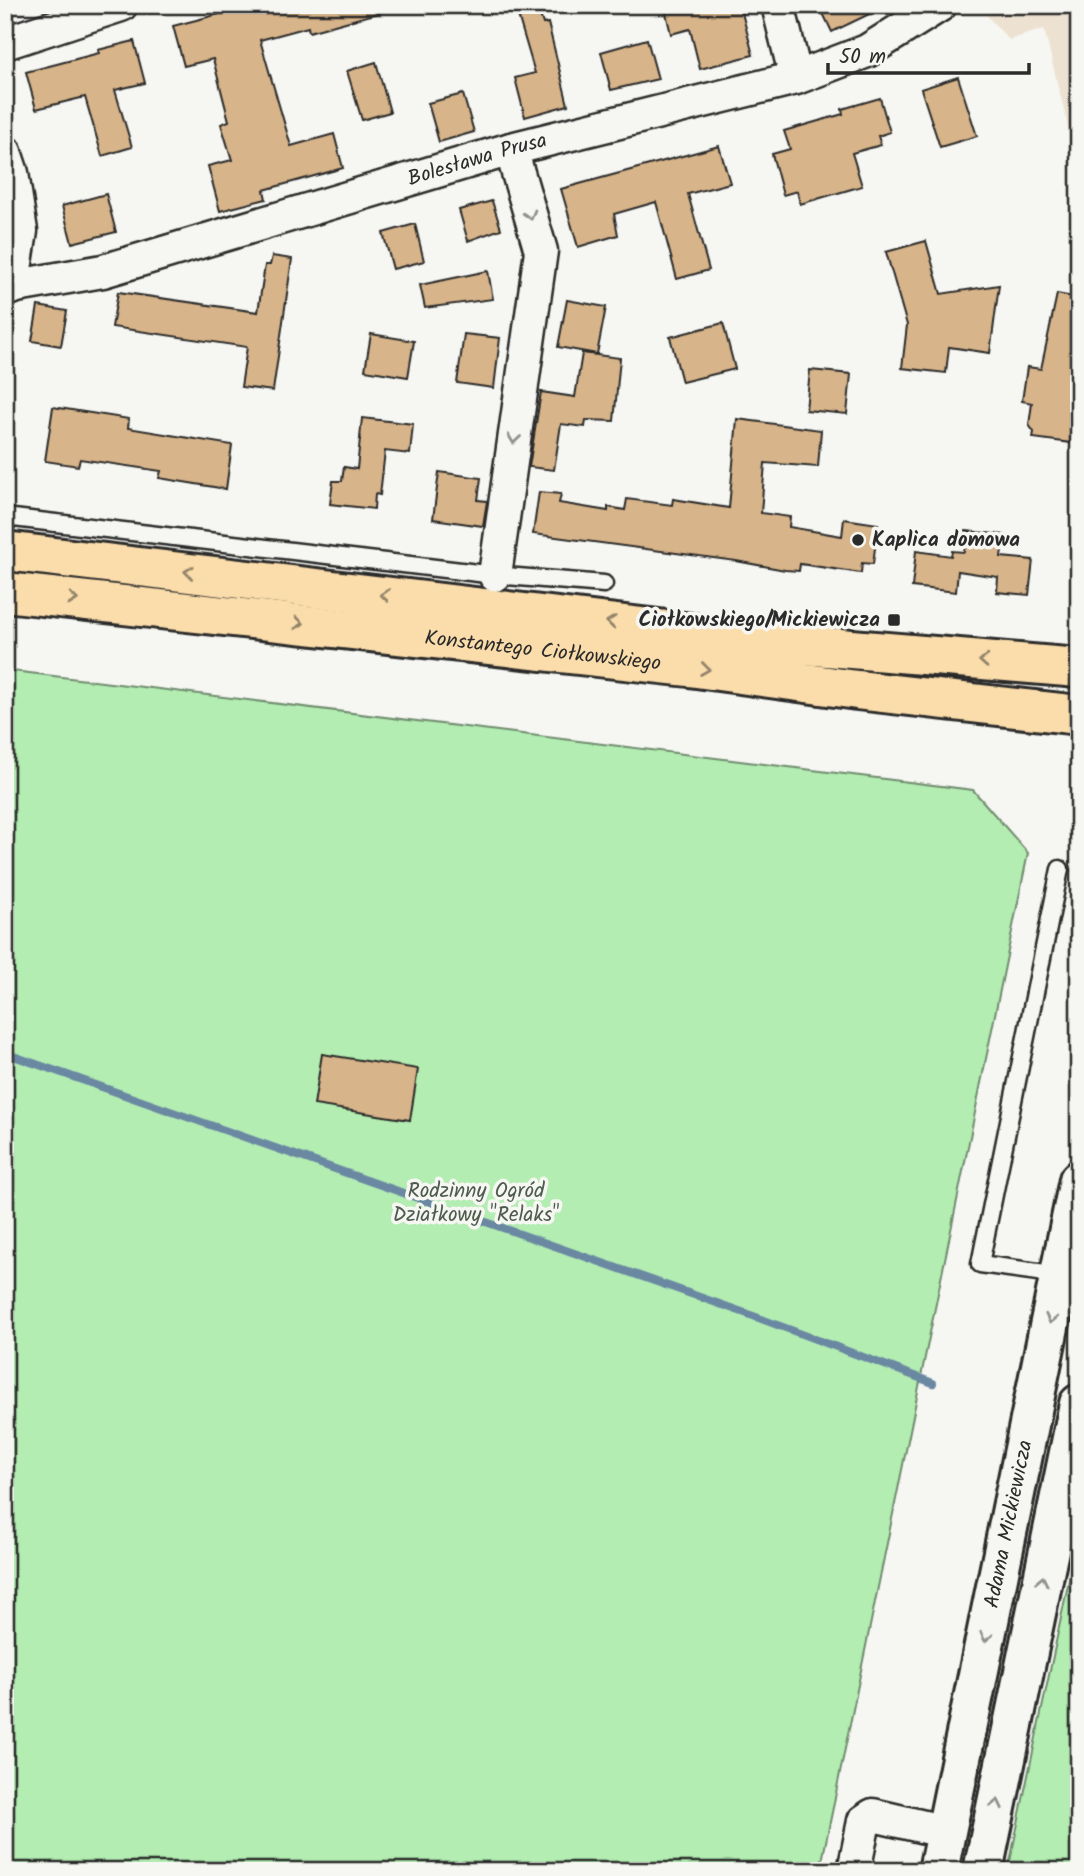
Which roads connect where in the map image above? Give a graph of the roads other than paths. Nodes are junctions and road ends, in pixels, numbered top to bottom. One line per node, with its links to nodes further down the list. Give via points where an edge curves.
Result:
1 (121, 5): 4 (street)
2 (778, 5): 5 (street)
3 (940, 5): 5 (street, Bolesława Prusa, via 867,51)
4 (5, 43)
5 (796, 78): 6 (street, Bolesława Prusa)
6 (511, 149): 8 (street, Bolesława Prusa, via 103,271); 11 (street, one-way to 11, via 541,251)
7 (5, 152): 8 (street, via 21,231)
8 (8, 288)
9 (5, 517): 11 (lane)
10 (5, 551): 14 (main road, Konstantego Ciołkowskiego, one-way to 10, via 768,642)
11 (495, 575): 12 (lane)
12 (604, 584)
13 (5, 592): 15 (main road, Konstantego Ciołkowskiego, one-way to 15)
14 (1065, 667): 15 (main road, via 1065,693 1057,706)
15 (1061, 713)
16 (1060, 869): 18 (lane, via 980,1264)
17 (1079, 1180): 18 (street, Adama Mickiewicza)
18 (1059, 1275): 20 (street, Adama Mickiewicza, one-way to 20)
19 (1079, 1404): 23 (street, one-way to 19)
20 (946, 1832): 21 (street, via 873,1815 864,1821); 22 (street, Adama Mickiewicza)
21 (854, 1871)
22 (938, 1871)
23 (983, 1871)

